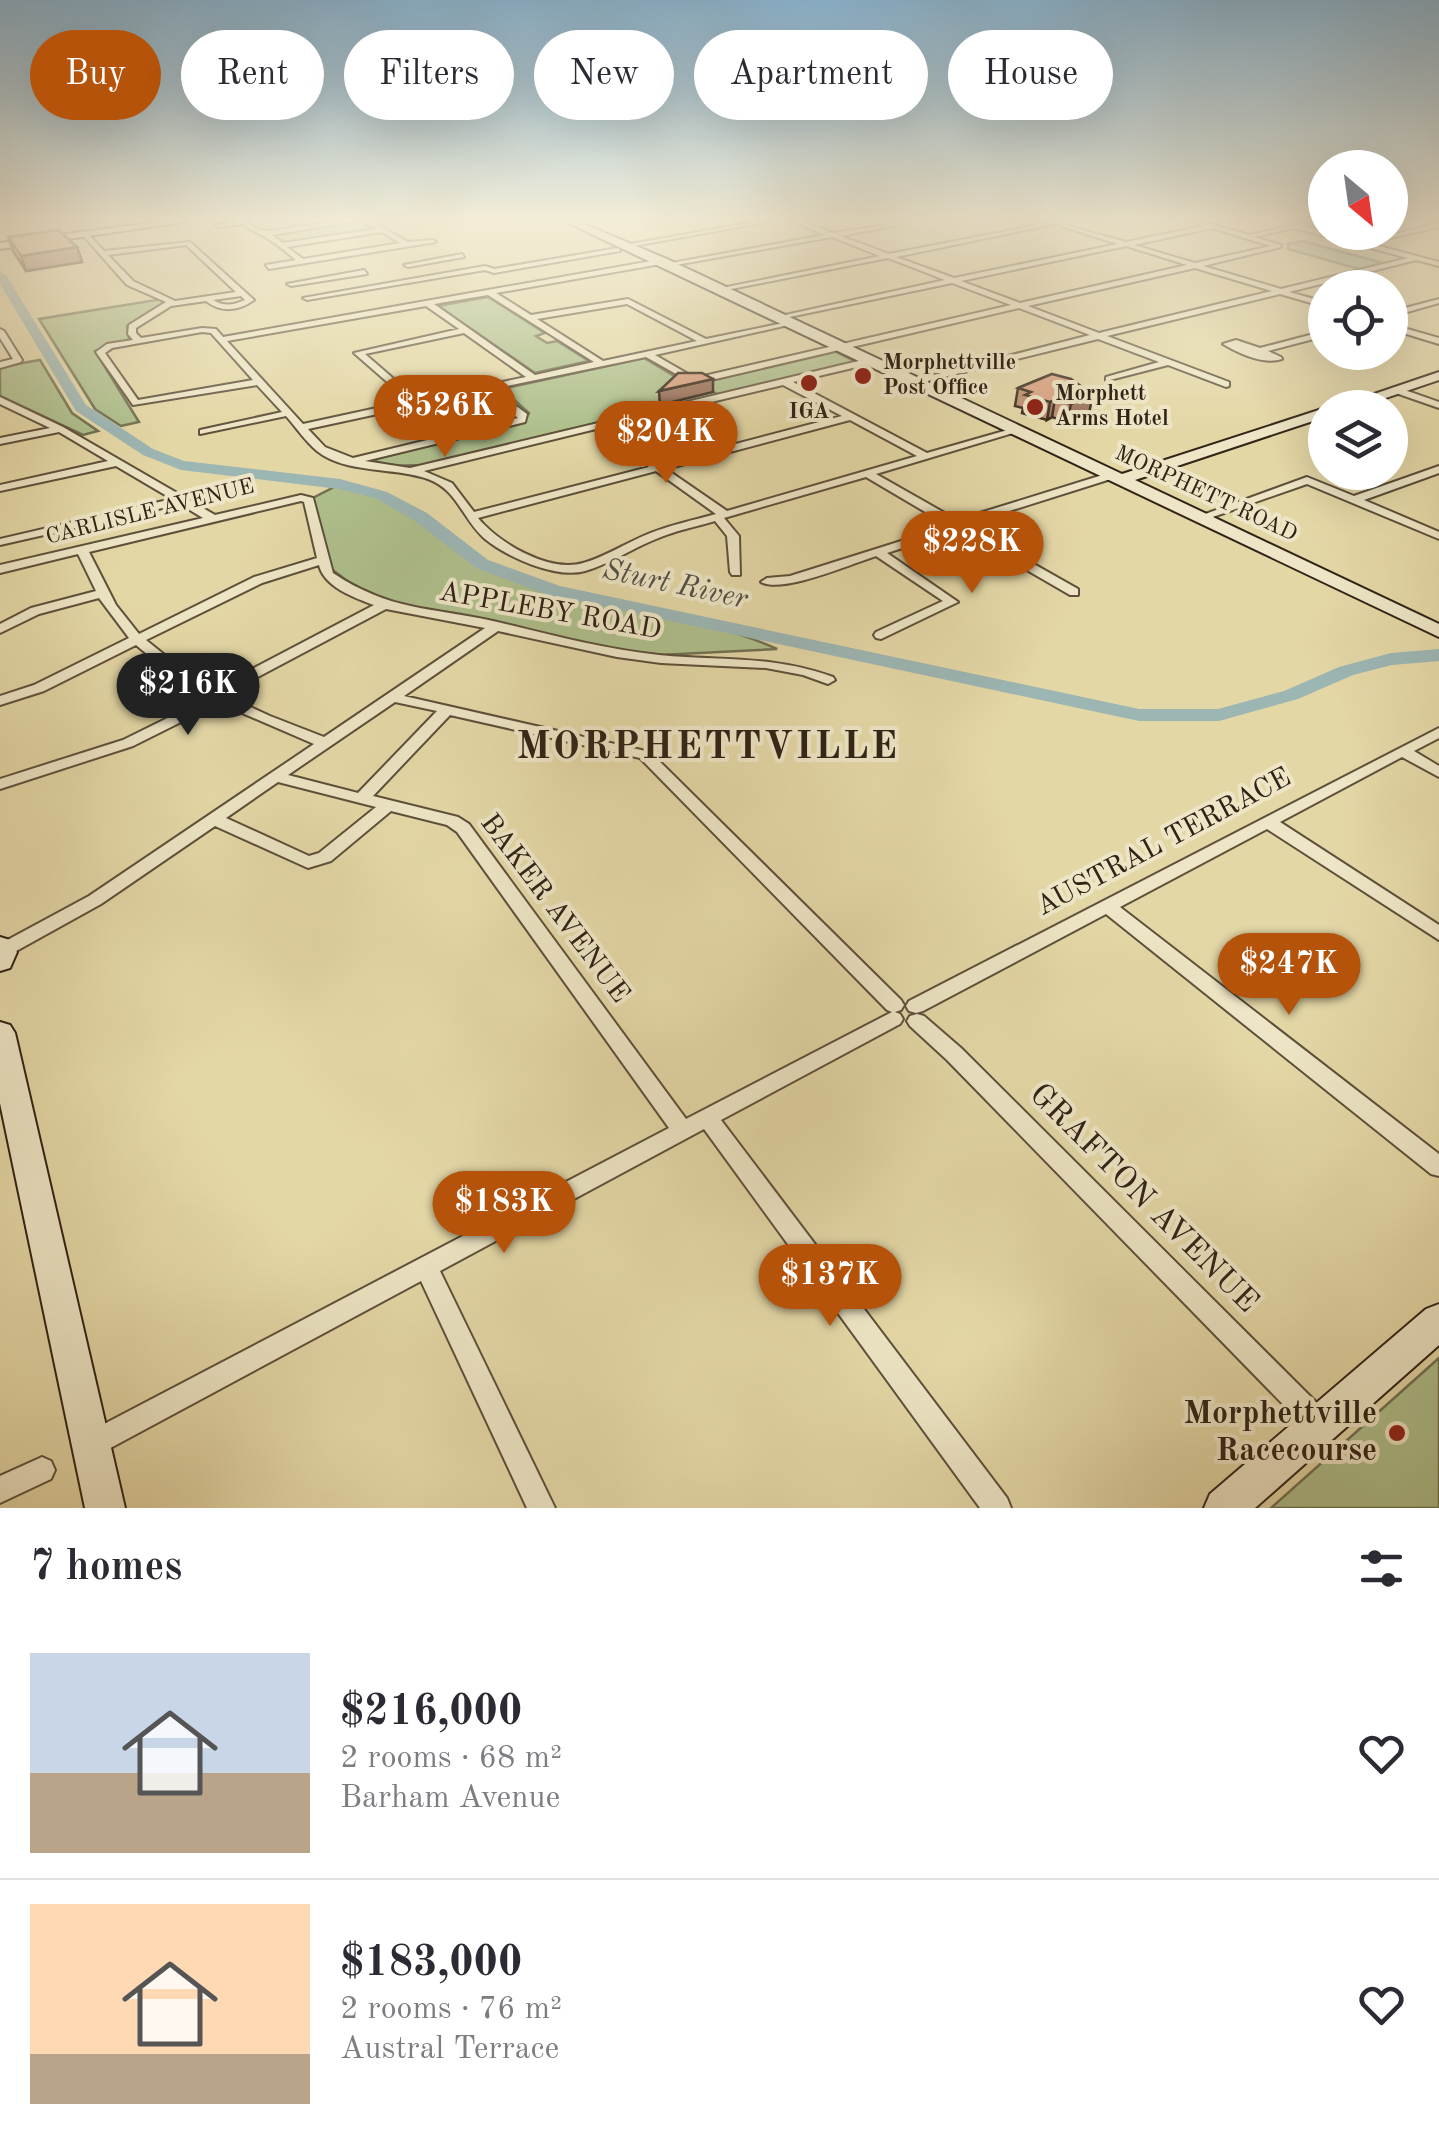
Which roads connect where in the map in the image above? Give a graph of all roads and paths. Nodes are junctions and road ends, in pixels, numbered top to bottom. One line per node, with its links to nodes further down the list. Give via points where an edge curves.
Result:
1 (148, 289): 21 (street)
2 (239, 289): 21 (street)
3 (335, 289): 13 (street)
4 (349, 289): 13 (street)
5 (444, 289): 17 (street)
6 (504, 289): 14 (street)
7 (721, 289): 25 (main road, MORPHETT ROAD)
8 (913, 289): 25 (street)
9 (977, 289): 22 (street)
10 (1098, 289): 22 (street)
11 (1273, 289): 15 (street)
12 (1291, 289): 15 (street)
13 (338, 291): 16 (street)
14 (488, 292): 17 (street); 24 (street)
15 (1281, 292): 18 (street); 29 (street)
16 (307, 298)
17 (458, 298): 20 (street)
18 (1308, 300)
19 (1439, 301): 23 (street)
20 (427, 303): 26 (street); 31 (street)
21 (170, 304): 33 (street, via 132,326)
22 (1023, 307): 29 (street); 35 (street)
23 (1408, 310)
24 (528, 318): 34 (street, via 628,301); 40 (street)
25 (786, 320): 34 (street); 35 (main road, MORPHETT ROAD)
26 (465, 330): 45 (street); 55 (street, via 358,352)
27 (0, 331): 41 (street, via 18,360)
28 (1408, 331): 32 (street)
29 (1097, 335): 39 (street); 47 (street)
30 (1308, 338): 36 (street)
31 (220, 340): 33 (street, via 208,330); 48 (street)
32 (1439, 340)
33 (139, 341): 48 (street, via 100,352 136,403)
34 (706, 342): 37 (street)
35 (843, 347): 37 (street, via 694,382); 38 (main road, MORPHETT ROAD)
36 (1260, 351): 36 (street, via 1278,359 1227,344 1236,343)
37 (648, 354): 40 (street)
38 (872, 361): 42 (main road, MORPHETT ROAD); 43 (street)
39 (1168, 362): 46 (street); 50 (street)
40 (602, 364): 45 (street)
41 (0, 365)
42 (892, 370): 43 (street); 47 (main road, MORPHETT ROAD)
43 (810, 375): 49 (street)
44 (1439, 376): 52 (main road)
45 (534, 378): 51 (street)
46 (1108, 379)
47 (915, 381): 63 (main road, MORPHETT ROAD)
48 (258, 382): 57 (street)
49 (785, 382): 58 (street); 60 (street)
50 (1226, 384)
51 (486, 388): 55 (street); 67 (street, via 522,420)
52 (1396, 390)
53 (1408, 394): 56 (street)
54 (0, 400): 62 (street)
55 (416, 403): 61 (street)
56 (1439, 405)
57 (288, 413): 61 (street); 64 (street)
58 (850, 417): 66 (street); 69 (street)
59 (1308, 417): 73 (main road)
60 (598, 426): 69 (street); 71 (street)
61 (301, 427): 67 (street, via 322,449)
62 (60, 428): 65 (street); 68 (street)
63 (1018, 430): 66 (street); 73 (main road, MORPHETT ROAD)
64 (203, 432)
65 (0, 441)
66 (926, 457): 72 (street)
67 (352, 461): 71 (street)
68 (120, 462): 74 (street); 75 (street)
69 (656, 468): 77 (street); 78 (street)
70 (1437, 470): 76 (street)
71 (410, 472): 78 (street, via 442,480)
72 (868, 474): 77 (street); 81 (street)
73 (1117, 477): 80 (main road, MORPHETT ROAD); 81 (street)
74 (0, 488)
75 (182, 500): 79 (street); 83 (street)
76 (1354, 500): 80 (street, via 1306,480); 82 (street)
77 (720, 515): 78 (street, via 582,568 517,553); 88 (street, via 733,536)
78 (472, 516)
79 (212, 518): 84 (street, CARLISLE AVENUE); 86 (street, CARLISLE AVENUE, via 308,500)
80 (1203, 518): 95 (main road, MORPHETT ROAD)
81 (956, 526): 85 (street); 90 (street)
82 (1439, 536)
83 (0, 542)
84 (82, 550): 87 (street, CARLISLE AVENUE); 91 (street)
85 (878, 552): 89 (street); 96 (street, via 952,602)
86 (322, 561): 92 (street, APPLEBY ROAD, via 327,576); 97 (street, via 258,580)
87 (0, 569)
88 (736, 572)
89 (767, 582)
90 (1074, 592)
91 (104, 593): 94 (street, via 36,610); 97 (street)
92 (381, 607): 93 (street, APPLEBY ROAD); 99 (street)
93 (495, 627): 98 (street, APPLEBY ROAD, via 601,652 773,662); 100 (street)
94 (0, 629)
95 (1439, 631)
96 (881, 635)
97 (138, 641): 99 (street); 101 (street)
98 (828, 680)
99 (215, 696): 104 (street); 108 (street, via 139,738)
100 (392, 697): 102 (street); 104 (street)
101 (0, 701)
102 (446, 710): 109 (street); 116 (street, via 645,755)
103 (1439, 732): 105 (street, AUSTRAL TERRACE)
104 (323, 742): 107 (street)
105 (1402, 751): 106 (street); 112 (street, AUSTRAL TERRACE)
106 (1439, 772)
107 (276, 777): 109 (street, BAKER AVENUE); 111 (street)
108 (0, 784)
109 (362, 798): 110 (street, BAKER AVENUE)
110 (388, 805): 111 (street, via 325,857 308,862); 120 (street, BAKER AVENUE, via 463,828)
111 (213, 819): 115 (street, via 95,900)
112 (1268, 822): 113 (street, AUSTRAL TERRACE); 114 (street)
113 (1108, 908): 117 (street, AUSTRAL TERRACE); 121 (street)
114 (1439, 934)
115 (1, 953)
116 (893, 1012): 117 (street, via 907,1025); 119 (street)
117 (917, 1014): 124 (street, GRAFTON AVENUE)
118 (0, 1033): 125 (main road)
119 (707, 1117): 120 (street); 130 (street)
120 (682, 1130): 122 (street)
121 (1439, 1167)
122 (426, 1267): 125 (street); 129 (street)
123 (1439, 1320): 124 (main road)
124 (1320, 1424): 131 (main road)
125 (90, 1445): 128 (main road)
126 (42, 1470): 127 (street)
127 (0, 1490)
128 (104, 1508)
129 (542, 1508)
130 (998, 1508)
131 (1224, 1508)

